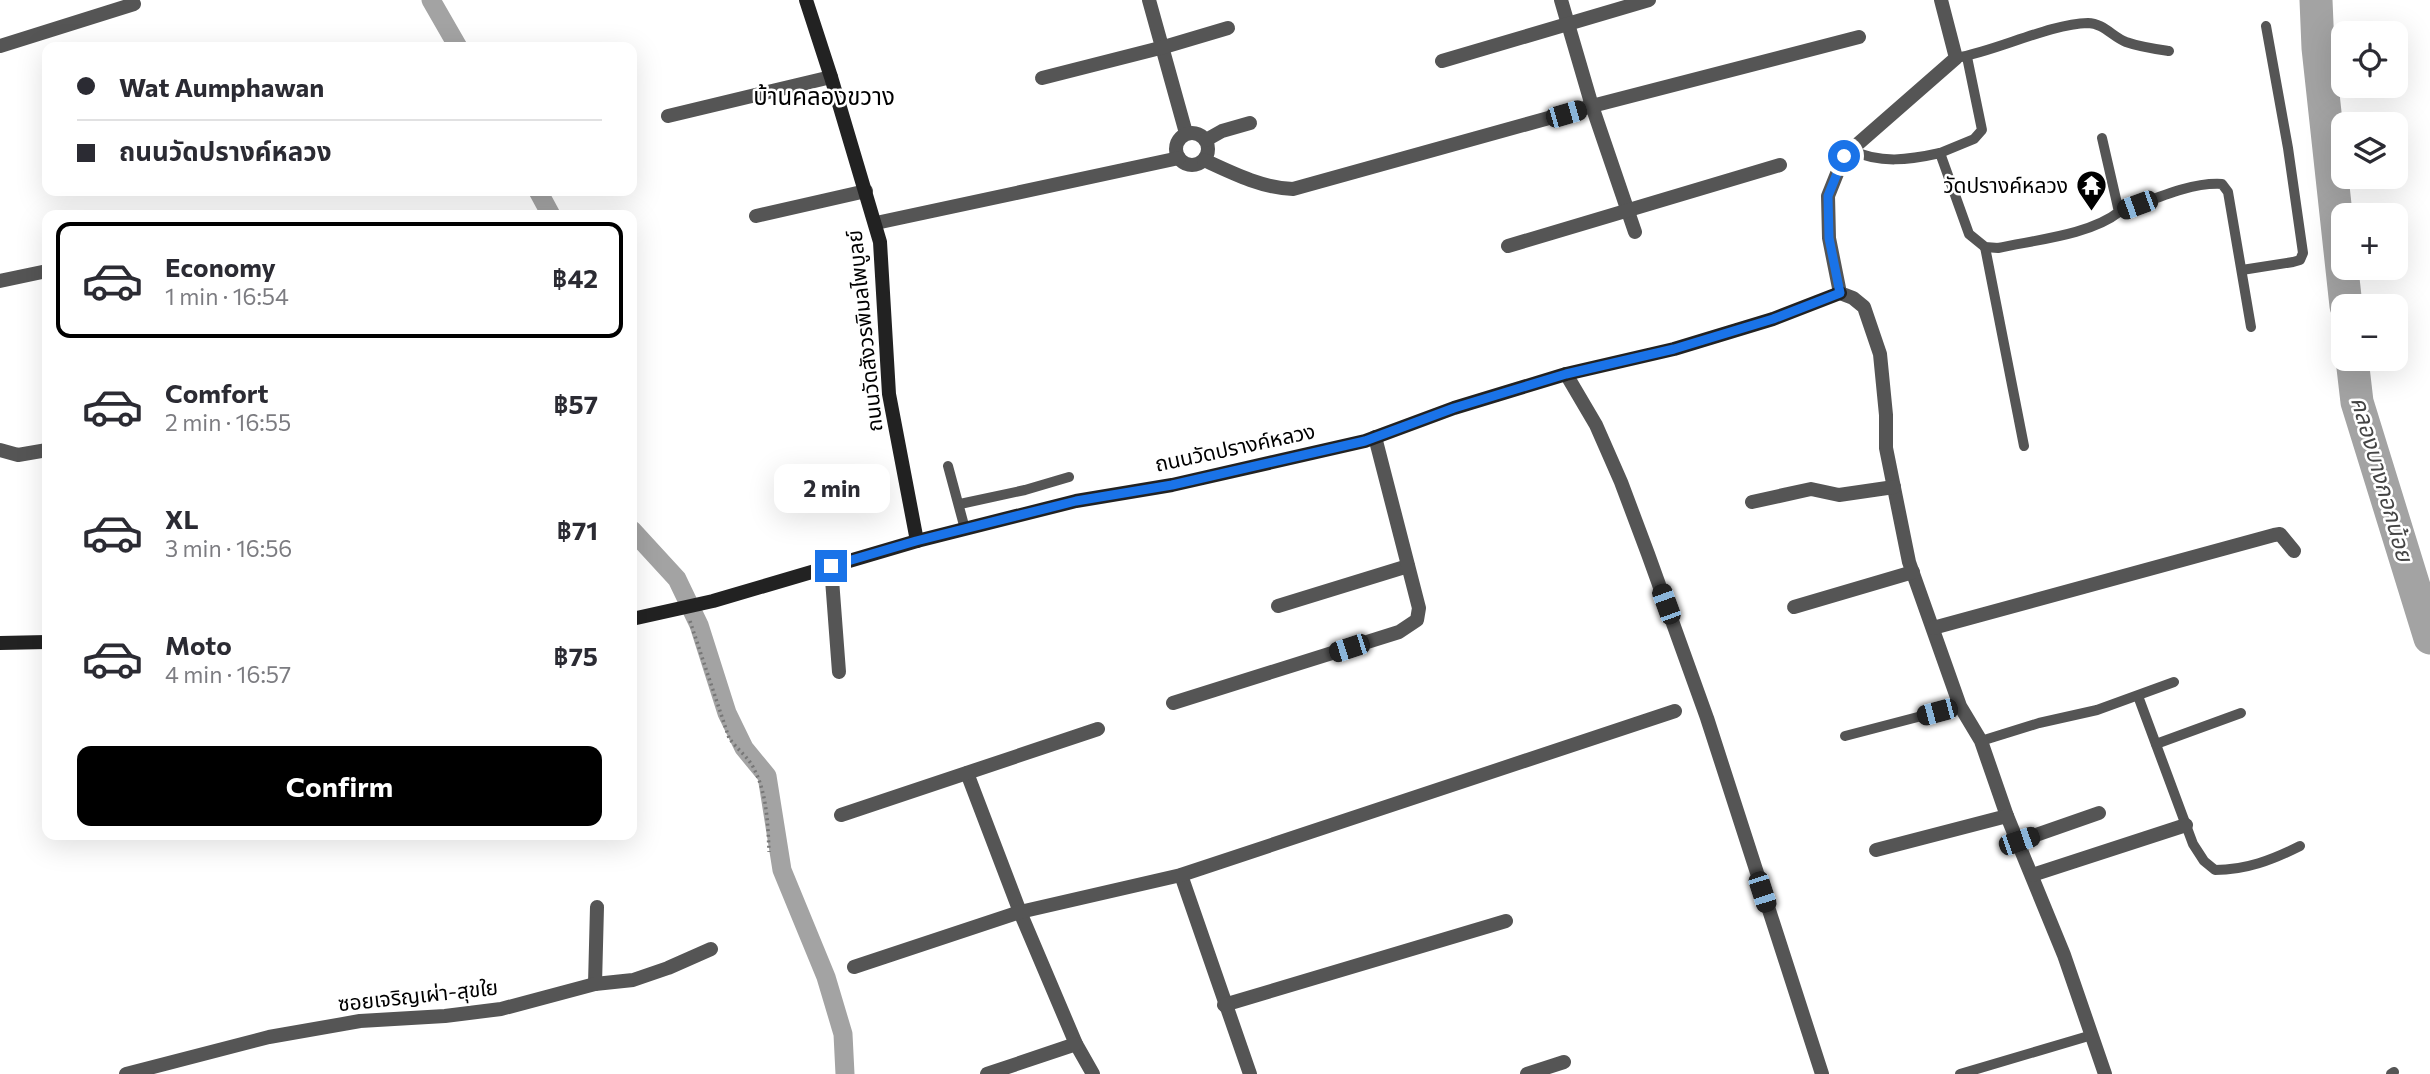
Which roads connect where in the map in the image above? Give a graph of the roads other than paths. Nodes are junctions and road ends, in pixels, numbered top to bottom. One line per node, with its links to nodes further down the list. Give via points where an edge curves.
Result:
1 (806, 0): 16 (street, ถนนวัดสังวรพิมลไพบูลย์)
2 (1149, 0): 12 (street)
3 (1561, 0): 7 (street)
4 (1649, 0): 7 (street)
5 (1941, 0): 14 (street)
6 (134, 4): 11 (street)
7 (1567, 24): 15 (street); 18 (street)
8 (2266, 26): 37 (lane, via 2303,253 2300,260)
9 (1228, 27): 12 (street)
10 (1859, 37): 18 (street)
11 (0, 46)
12 (1164, 47): 17 (street); 21 (street)
13 (2169, 51): 14 (lane, via 2129,43 2088,23)
14 (1961, 57): 24 (street); 25 (lane, via 1981,133)
15 (1442, 61)
16 (831, 77): 19 (street); 29 (street, ถนนวัดสังวรพิมลไพบูลย์)
17 (1042, 78)
18 (1592, 106): 27 (street, via 1293,189 1245,179); 30 (street)
19 (668, 116)
20 (1250, 123): 23 (street)
21 (1186, 133): 23 (street); 26 (street, via 1176,144)
22 (2102, 138): 31 (lane)
23 (1206, 139): 27 (street)
24 (1851, 150): 25 (lane, via 1886,160); 40 (street, via 1844,156 1828,196 1829,238)
25 (1940, 153): 36 (lane, via 1969,234)
26 (1178, 158): 27 (street, via 1191,165); 33 (street)
27 (1204, 160)
28 (1780, 165): 30 (street)
29 (866, 191): 32 (street); 33 (street, ถนนวัดสังวรพิมลไพบูลย์)
30 (1628, 211): 34 (street); 35 (street)
31 (2119, 212): 36 (lane, via 2074,231); 37 (lane, via 2191,187 2222,184 2228,192)
32 (756, 216)
33 (876, 223): 53 (street, ถนนวัดสังวรพิมลไพบูลย์, via 889,394)
34 (1635, 232)
35 (1508, 246)
36 (1985, 247): 44 (lane)
37 (2242, 270): 41 (lane)
38 (42, 272): 39 (street)
39 (0, 281)
40 (1840, 293): 42 (street, ถนนวัดปรางค์หลวง, via 1674,349); 49 (street, via 1864,307 1880,354 1886,447)
41 (2251, 327)
42 (1566, 374): 43 (street, ถนนวัดปรางค์หลวง); 100 (street, via 1596,425 1648,554 1707,718)
43 (1375, 437): 52 (street, ถนนวัดปรางค์หลวง); 56 (street)
44 (2024, 446)
45 (0, 450): 46 (street, via 18,455)
46 (42, 451)
47 (948, 466): 51 (lane)
48 (1069, 477): 51 (lane)
49 (1894, 487): 50 (street, via 1839,495 1811,489); 57 (street)
50 (1752, 502)
51 (960, 503): 52 (lane)
52 (965, 529): 53 (street, ถนนวัดปรางค์หลวง)
53 (916, 541): 55 (street, ถนนวัดปรางค์หลวง)
54 (2294, 551): 61 (street, via 2284,537 2274,534)
55 (831, 566): 60 (street, ถนนวัดปรางค์หลวง); 64 (street)
56 (1408, 566): 58 (street); 67 (street, via 1419,608 1418,620 1412,625)
57 (1913, 572): 59 (street); 61 (street)
58 (1278, 606)
59 (1794, 607)
60 (637, 618)
61 (1933, 628): 68 (street)
62 (42, 642): 63 (street)
63 (0, 643)
64 (839, 672)
65 (2174, 682): 66 (lane)
66 (2138, 696): 73 (lane); 74 (lane)
67 (1173, 703)
68 (1960, 706): 72 (lane); 73 (street)
69 (1675, 710): 83 (street)
70 (2241, 713): 74 (lane)
71 (1098, 729): 75 (street)
72 (1845, 736)
73 (1981, 741): 78 (street)
74 (2156, 744): 79 (lane)
75 (967, 774): 77 (street); 86 (street)
76 (2099, 813): 80 (street)
77 (841, 815)
78 (2007, 816): 80 (street); 82 (street)
79 (2186, 825): 81 (lane, via 2193,844 2215,870 2236,870); 84 (street)
80 (2019, 841): 84 (street)
81 (2300, 846)
82 (1876, 850)
83 (1181, 875): 86 (street); 91 (street)
84 (2032, 875): 92 (street)
85 (597, 907): 90 (street)
86 (1020, 912): 89 (street); 93 (street)
87 (1506, 921): 91 (street)
88 (711, 949): 90 (street, ซอยเจริญเผ่า-สุขใย, via 633,980)
89 (854, 967)
90 (595, 984): 95 (street, ซอยเจริญเผ่า-สุขใย, via 501,1009 360,1021 269,1037)
91 (1224, 1005): 98 (street)
92 (2092, 1035): 101 (lane); 102 (street)
93 (1076, 1044): 96 (street); 97 (street)
94 (1564, 1062): 99 (street)
95 (126, 1074)
96 (987, 1074)
97 (1093, 1074)
98 (1250, 1074)
99 (1527, 1074)
100 (1822, 1074)
101 (1960, 1074)
102 (2105, 1074)

